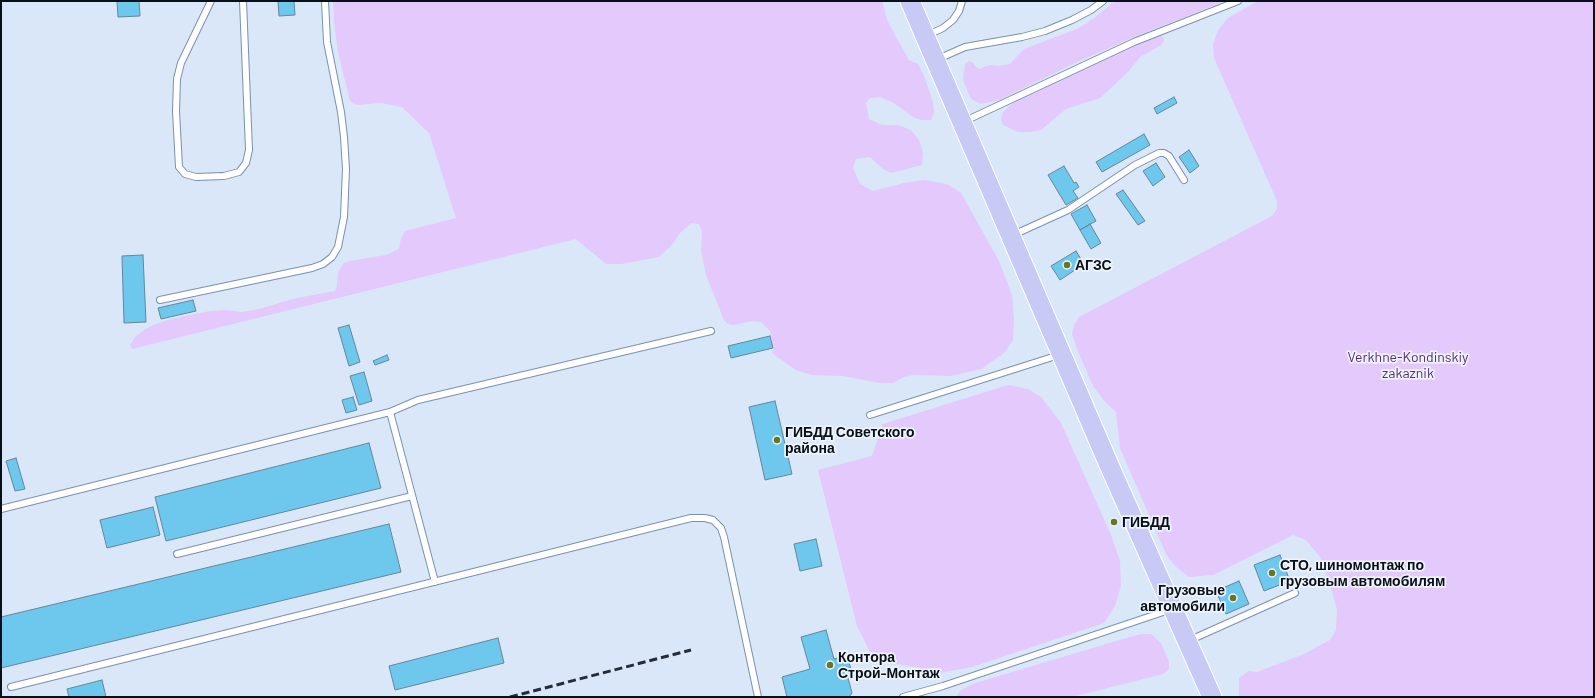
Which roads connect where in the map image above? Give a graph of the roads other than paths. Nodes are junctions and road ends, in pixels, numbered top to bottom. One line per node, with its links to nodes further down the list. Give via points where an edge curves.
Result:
1 (211, 1): 2 (lane, via 181,63 177,78 179,167 185,174 196,177 224,176 239,172 246,163 249,150)
2 (243, 1)
3 (325, 1): 13 (lane, via 327,42 341,112 346,169 344,217 338,247 332,257 312,268)
4 (910, 1): 8 (main road)
5 (962, 1): 8 (lane, via 960,11 953,20)
6 (1103, 1): 9 (lane, via 1072,20 1045,31 965,47)
7 (1238, 1): 10 (lane, via 1134,42)
8 (924, 37): 9 (main road)
9 (934, 60): 10 (main road)
10 (962, 122): 12 (main road)
11 (1184, 180): 12 (lane, via 1169,156 1159,153 1068,210)
12 (1010, 236): 15 (main road)
13 (160, 300)
14 (712, 331): 16 (lane, via 418,400)
15 (1060, 354): 17 (lane); 23 (main road)
16 (390, 412): 18 (lane); 19 (lane)
17 (870, 415)
18 (412, 496): 20 (lane); 21 (lane)
19 (1, 509)
20 (177, 554)
21 (435, 582): 25 (lane); 26 (lane, via 691,518 713,520 724,536)
22 (1295, 593): 24 (lane)
23 (1173, 609): 24 (main road); 27 (lane, via 951,684)
24 (1188, 641): 28 (main road)
25 (11, 687)
26 (758, 697)
27 (903, 697)
28 (1212, 697)

